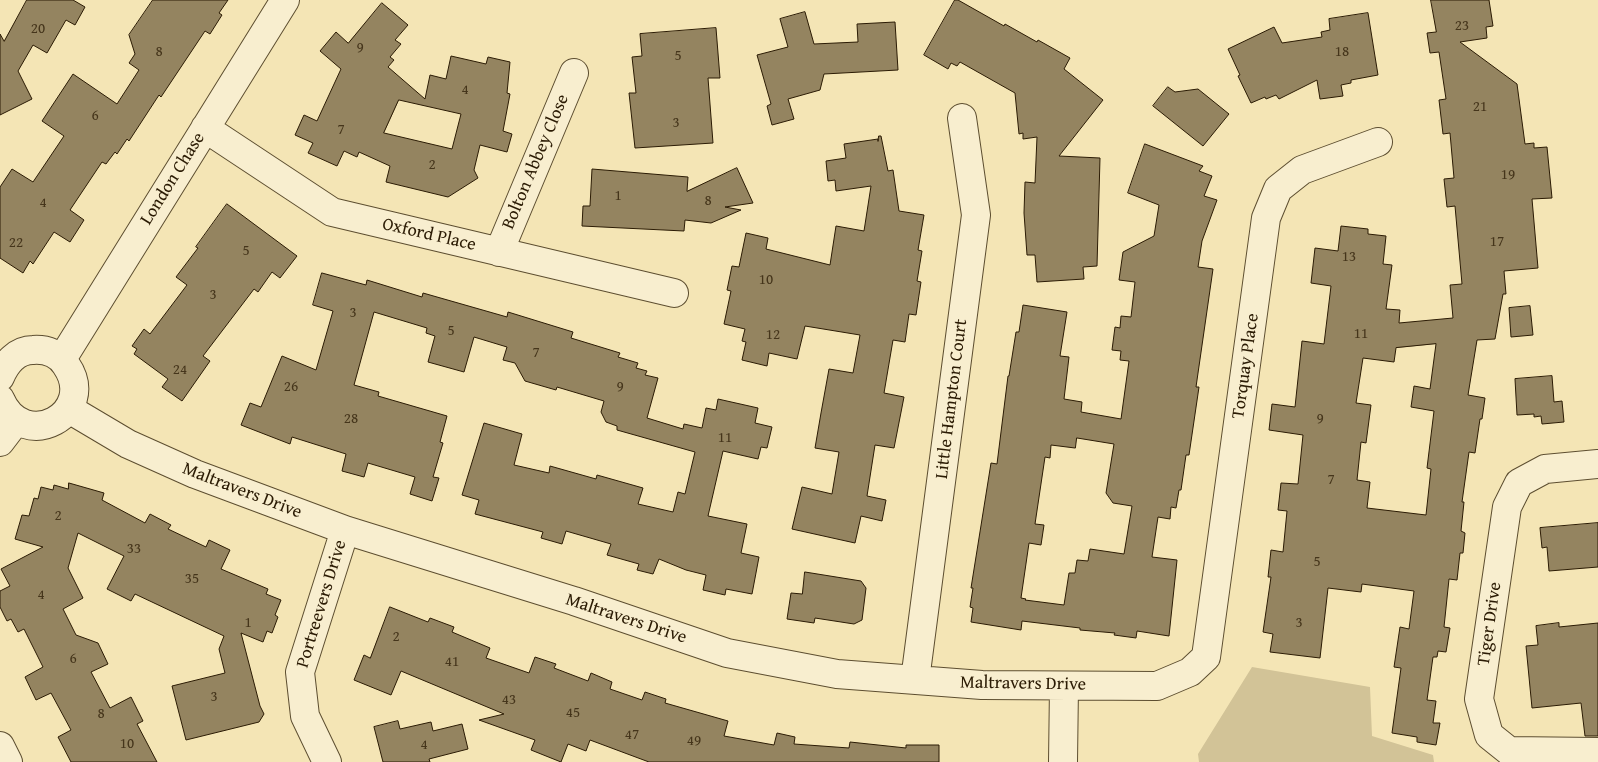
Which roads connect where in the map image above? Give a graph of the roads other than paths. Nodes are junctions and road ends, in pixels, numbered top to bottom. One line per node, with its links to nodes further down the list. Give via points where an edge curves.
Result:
1 (285, 0): 4 (street, London Chase)
2 (574, 73): 6 (street, Bolton Abbey Close)
3 (962, 118): 15 (street, Little Hampton Court, via 976,215)
4 (205, 128): 6 (street, Oxford Place, via 332,212); 8 (street, London Chase)
5 (1378, 142): 14 (street, Torquay Place, via 1302,170 1278,189 1266,218)
6 (499, 252): 7 (street, Oxford Place)
7 (674, 293)
8 (62, 359): 9 (street, via 48,351 31,350 16,355); 10 (street, via 72,374 75,392)
9 (2, 368)
10 (68, 409): 11 (street, via 54,422 34,427); 13 (street, Maltravers Drive, via 128,444 195,474)
11 (5, 421)
12 (1598, 464): 18 (street, Tiger Drive, via 1545,469 1520,483 1507,507 1479,699 1488,735 1510,751)
13 (345, 530): 15 (street, Maltravers Drive, via 727,652 837,674); 20 (street, Portreevers Drive, via 300,672 305,716)
14 (1206, 657): 16 (street, Maltravers Drive, via 1190,672 1157,686)
15 (915, 680): 16 (street, Maltravers Drive)
16 (1064, 686): 21 (street)
17 (0, 746): 19 (street)
18 (1598, 752)
19 (8, 762)
20 (328, 762)
21 (1063, 762)

